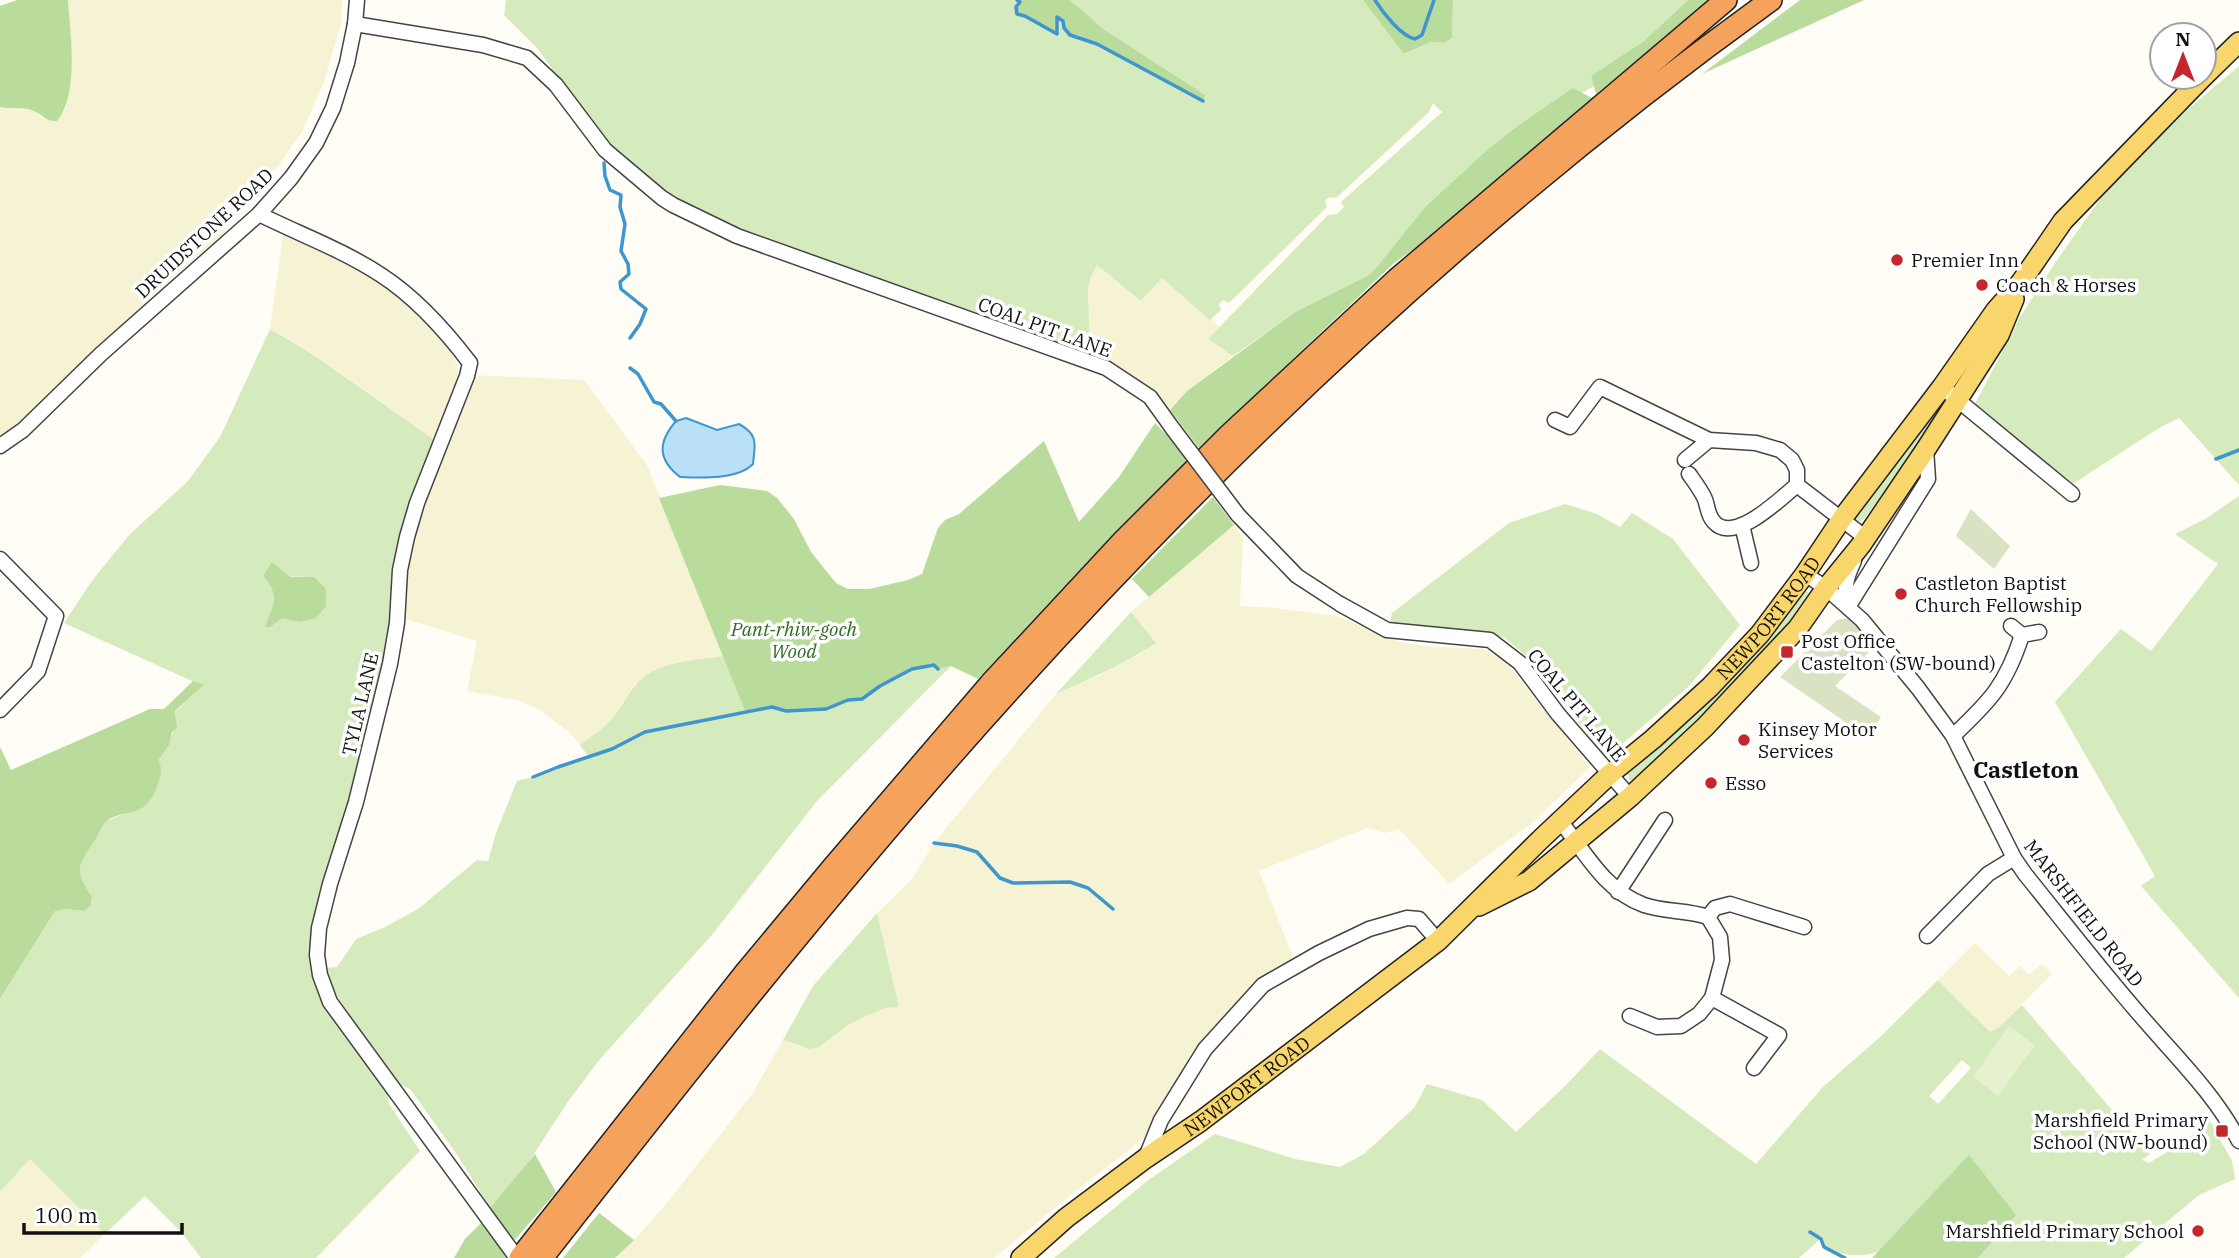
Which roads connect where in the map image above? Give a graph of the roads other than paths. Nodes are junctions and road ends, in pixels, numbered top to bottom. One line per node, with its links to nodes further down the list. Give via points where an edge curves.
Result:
1 (357, 0): 4 (street, DRUIDSTONE ROAD)
2 (1726, 0): 47 (highway, via 1397,279 1124,540 985,690 834,866)
3 (1771, 0): 48 (highway, via 1588,141 1434,271 1290,402 1145,545 1007,692 866,855)
4 (355, 24): 8 (street, DRUIDSTONE ROAD, via 332,108 316,143); 29 (street, COAL PIT LANE, bridge, via 482,45 527,58 556,85 605,150 673,205 737,236 1106,368 1150,397 1238,515 1297,576 1387,629 1490,640 1520,663)
5 (2239, 43): 6 (main road, NEWPORT ROAD)
6 (2218, 62)
7 (2189, 91): 9 (main road, NEWPORT ROAD, via 2063,221)
8 (259, 214): 14 (street, DRUIDSTONE ROAD); 47 (street, TYLA LANE, via 383,275 439,326 470,363 404,549 390,664 356,802 330,884 317,955 330,1002)
9 (2021, 282): 10 (main road, NEWPORT ROAD); 11 (main road, NEWPORT ROAD, via 1999,335)
10 (1942, 387): 11 (street); 18 (main road, NEWPORT ROAD)
11 (1957, 400): 15 (main road, NEWPORT ROAD); 17 (street)
12 (1555, 420): 13 (street, via 1570,427 1600,387)
13 (1709, 440): 16 (street, via 1756,443 1780,450 1797,470); 19 (street, via 1687,467 1714,522 1723,528)
14 (0, 446)
15 (1926, 449): 20 (main road, NEWPORT ROAD); 25 (street, via 1928,479)
16 (1797, 485): 18 (street); 19 (street)
17 (2072, 494)
18 (1841, 520): 20 (street); 23 (main road, NEWPORT ROAD)
19 (1742, 525): 22 (street)
20 (1864, 542): 24 (main road, NEWPORT ROAD); 25 (street, via 1847,575 1843,592)
21 (0, 559): 27 (street, via 56,616 38,671)
22 (1751, 563)
23 (1805, 574): 24 (street, MARSHFIELD ROAD); 29 (main road, NEWPORT ROAD, via 1710,687)
24 (1826, 587): 25 (street, MARSHFIELD ROAD); 30 (main road, NEWPORT ROAD, via 1789,637 1705,727)
25 (1848, 607): 28 (street, MARSHFIELD ROAD)
26 (2039, 632): 28 (street, via 2017,630 2006,677 1988,703)
27 (0, 710)
28 (1953, 736): 34 (street, MARSHFIELD ROAD)
29 (1610, 774): 30 (street, COAL PIT LANE); 32 (main road, NEWPORT ROAD)
30 (1630, 797): 33 (main road, NEWPORT ROAD)
31 (1665, 820): 35 (street)
32 (1561, 822): 33 (street); 36 (main road, NEWPORT ROAD)
33 (1577, 841): 35 (street); 36 (main road, NEWPORT ROAD, via 1529,881)
34 (2014, 858): 39 (street, via 1988,874); 44 (street, MARSHFIELD ROAD, via 2129,1002)
35 (1618, 892): 37 (street, via 1644,905)
36 (1468, 912): 40 (main road, NEWPORT ROAD)
37 (1707, 917): 38 (street, via 1715,908 1730,904); 41 (street, via 1720,937 1721,948)
38 (1804, 927)
39 (1927, 936)
40 (1438, 941): 46 (main road, NEWPORT ROAD); 46 (street, via 1419,919 1407,918 1369,929 1263,985 1205,1049 1161,1120)
41 (1712, 998): 42 (street, via 1681,1027 1657,1027); 43 (street, via 1779,1035)
42 (1630, 1016)
43 (1754, 1068)
44 (2235, 1122): 45 (street, MARSHFIELD ROAD)
45 (2239, 1141)
46 (1146, 1158): 49 (main road, NEWPORT ROAD)
47 (516, 1255)
48 (542, 1258)
49 (1021, 1258)

